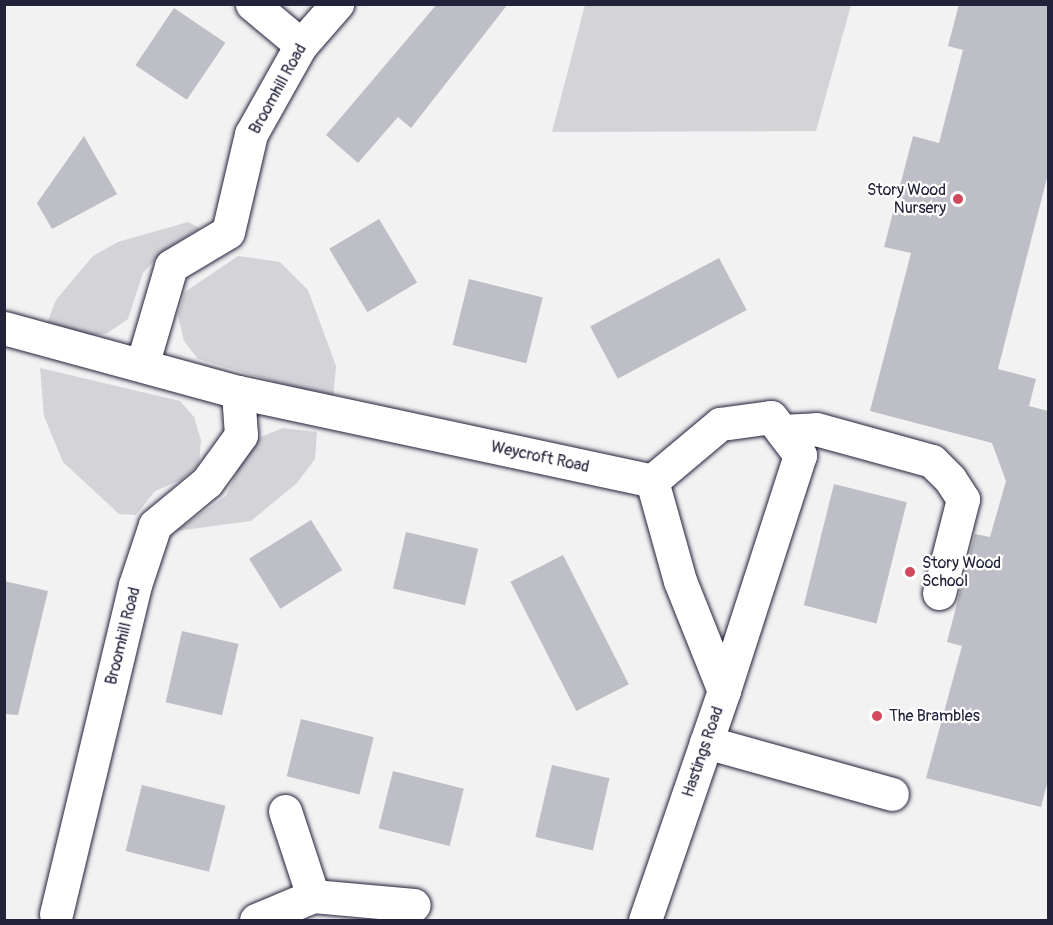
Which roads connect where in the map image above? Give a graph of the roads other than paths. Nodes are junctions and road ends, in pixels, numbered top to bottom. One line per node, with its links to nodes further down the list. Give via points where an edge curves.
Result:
1 (252, 4): 3 (street)
2 (337, 4): 3 (street, Broomhill Road)
3 (301, 45): 5 (street, Broomhill Road, via 251,134 228,232 171,266)
4 (4, 328): 5 (street, Weycroft Road)
5 (143, 362): 6 (street, Weycroft Road)
6 (238, 392): 8 (street, Weycroft Road); 16 (street, Broomhill Road, via 241,435 207,482 155,525 135,585)
7 (782, 431): 8 (street, via 771,417 720,424); 9 (street, via 816,429 932,461 950,479 963,499); 10 (street, via 800,455)
8 (652, 481): 10 (street, Hastings Road, via 680,581)
9 (939, 593)
10 (724, 691): 11 (street, Hastings Road)
11 (706, 742): 12 (street); 18 (street, Hastings Road)
12 (892, 794)
13 (285, 811): 14 (street)
14 (313, 896): 15 (street); 17 (street)
15 (414, 905)
16 (50, 918)
17 (256, 921)
18 (645, 921)

